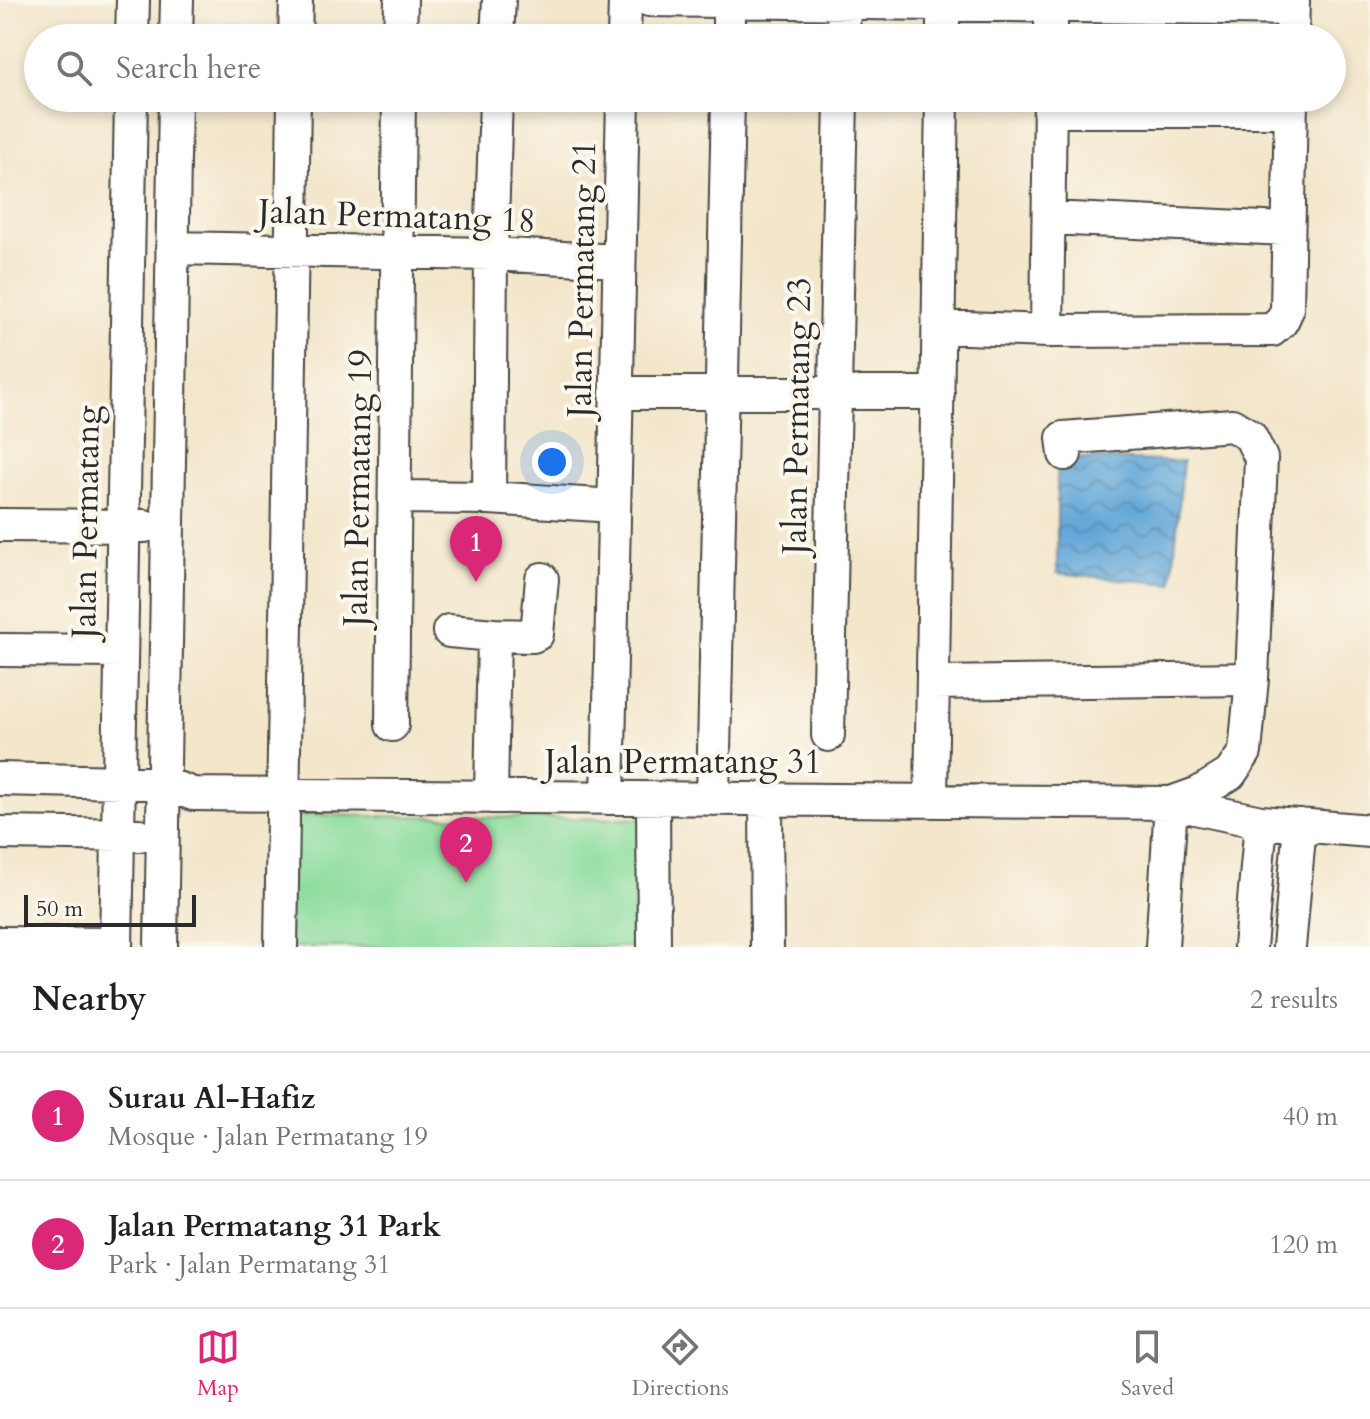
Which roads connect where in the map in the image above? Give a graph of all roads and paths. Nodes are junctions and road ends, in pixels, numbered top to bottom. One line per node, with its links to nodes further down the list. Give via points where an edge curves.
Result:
1 (133, 0): 13 (street)
2 (177, 0): 14 (street)
3 (296, 0): 15 (street)
4 (401, 0): 16 (street)
5 (499, 0): 17 (street)
6 (625, 0): 18 (street)
7 (649, 0): 8 (street)
8 (729, 0): 9 (street); 19 (street)
9 (844, 1): 10 (street); 20 (street)
10 (943, 2): 11 (street); 21 (street)
11 (1051, 3): 12 (street); 22 (street)
12 (1292, 16)
13 (132, 24)
14 (176, 24)
15 (295, 24)
16 (400, 24)
17 (498, 24)
18 (624, 24)
19 (729, 24)
20 (843, 24)
21 (943, 24)
22 (1051, 24)
23 (131, 112): 52 (street, Jalan Permatang)
24 (175, 112): 36 (street)
25 (294, 112): 37 (street)
26 (399, 112): 38 (street, Jalan Permatang 19)
27 (496, 112): 39 (street)
28 (623, 112): 40 (street, Jalan Permatang 21)
29 (728, 112): 44 (street)
30 (841, 112): 45 (street, Jalan Permatang 23)
31 (942, 112): 41 (street)
32 (1050, 112): 34 (street)
33 (1291, 112): 35 (street)
34 (1049, 218): 35 (street); 42 (street)
35 (1288, 229): 42 (street, via 1287,310 1272,330)
36 (172, 248): 37 (street, Jalan Permatang 18); 53 (street)
37 (291, 250): 38 (street, Jalan Permatang 18); 67 (street)
38 (398, 252): 39 (street, Jalan Permatang 18); 48 (street, Jalan Permatang 19)
39 (491, 254): 40 (street, Jalan Permatang 18); 49 (street)
40 (619, 261): 43 (street, Jalan Permatang 21)
41 (939, 327): 42 (street); 46 (street)
42 (1047, 331)
43 (616, 393): 44 (street); 50 (street, Jalan Permatang 21)
44 (723, 393): 45 (street); 71 (street)
45 (834, 393): 46 (street); 62 (street, Jalan Permatang 23)
46 (938, 393): 60 (street)
47 (1065, 454): 59 (street, via 1063,438 1232,425 1250,436 1261,458)
48 (395, 497): 49 (street); 61 (street, Jalan Permatang 19)
49 (489, 498): 50 (street)
50 (614, 506): 69 (street, Jalan Permatang 21)
51 (0, 525): 52 (street)
52 (123, 525): 53 (street); 58 (street, Jalan Permatang)
53 (167, 526): 65 (street)
54 (542, 579): 56 (street, via 537,634)
55 (449, 631): 56 (street)
56 (494, 635): 68 (street)
57 (0, 650): 58 (street)
58 (121, 651): 64 (street, Jalan Permatang)
59 (1252, 679): 60 (street); 74 (street, via 1245,752 1230,774)
60 (933, 683): 73 (street)
61 (392, 725)
62 (828, 735)
63 (0, 779): 64 (street)
64 (119, 783): 65 (street); 80 (street, Jalan Permatang)
65 (163, 783): 66 (street); 79 (street)
66 (193, 794): 67 (street, Jalan Permatang 31); 79 (street)
67 (282, 794): 68 (street, Jalan Permatang 31); 84 (street)
68 (491, 797): 69 (street, Jalan Permatang 31)
69 (608, 798): 70 (street, Jalan Permatang 31)
70 (653, 799): 71 (street, Jalan Permatang 31); 85 (street)
71 (713, 799): 72 (street, Jalan Permatang 31)
72 (766, 799): 73 (street, Jalan Permatang 31); 86 (street)
73 (931, 801): 74 (street, Jalan Permatang 31)
74 (1171, 803): 75 (street); 87 (street)
75 (1261, 822): 76 (street); 88 (street)
76 (1300, 825): 77 (street); 89 (street)
77 (1370, 831)
78 (0, 833): 80 (street)
79 (162, 835): 80 (street); 83 (street)
80 (118, 836): 82 (street, Jalan Permatang)
81 (0, 943): 82 (street)
82 (116, 946)
83 (161, 947)
84 (281, 947)
85 (654, 947)
86 (767, 947)
87 (1162, 947)
88 (1250, 947)
89 (1289, 947)

